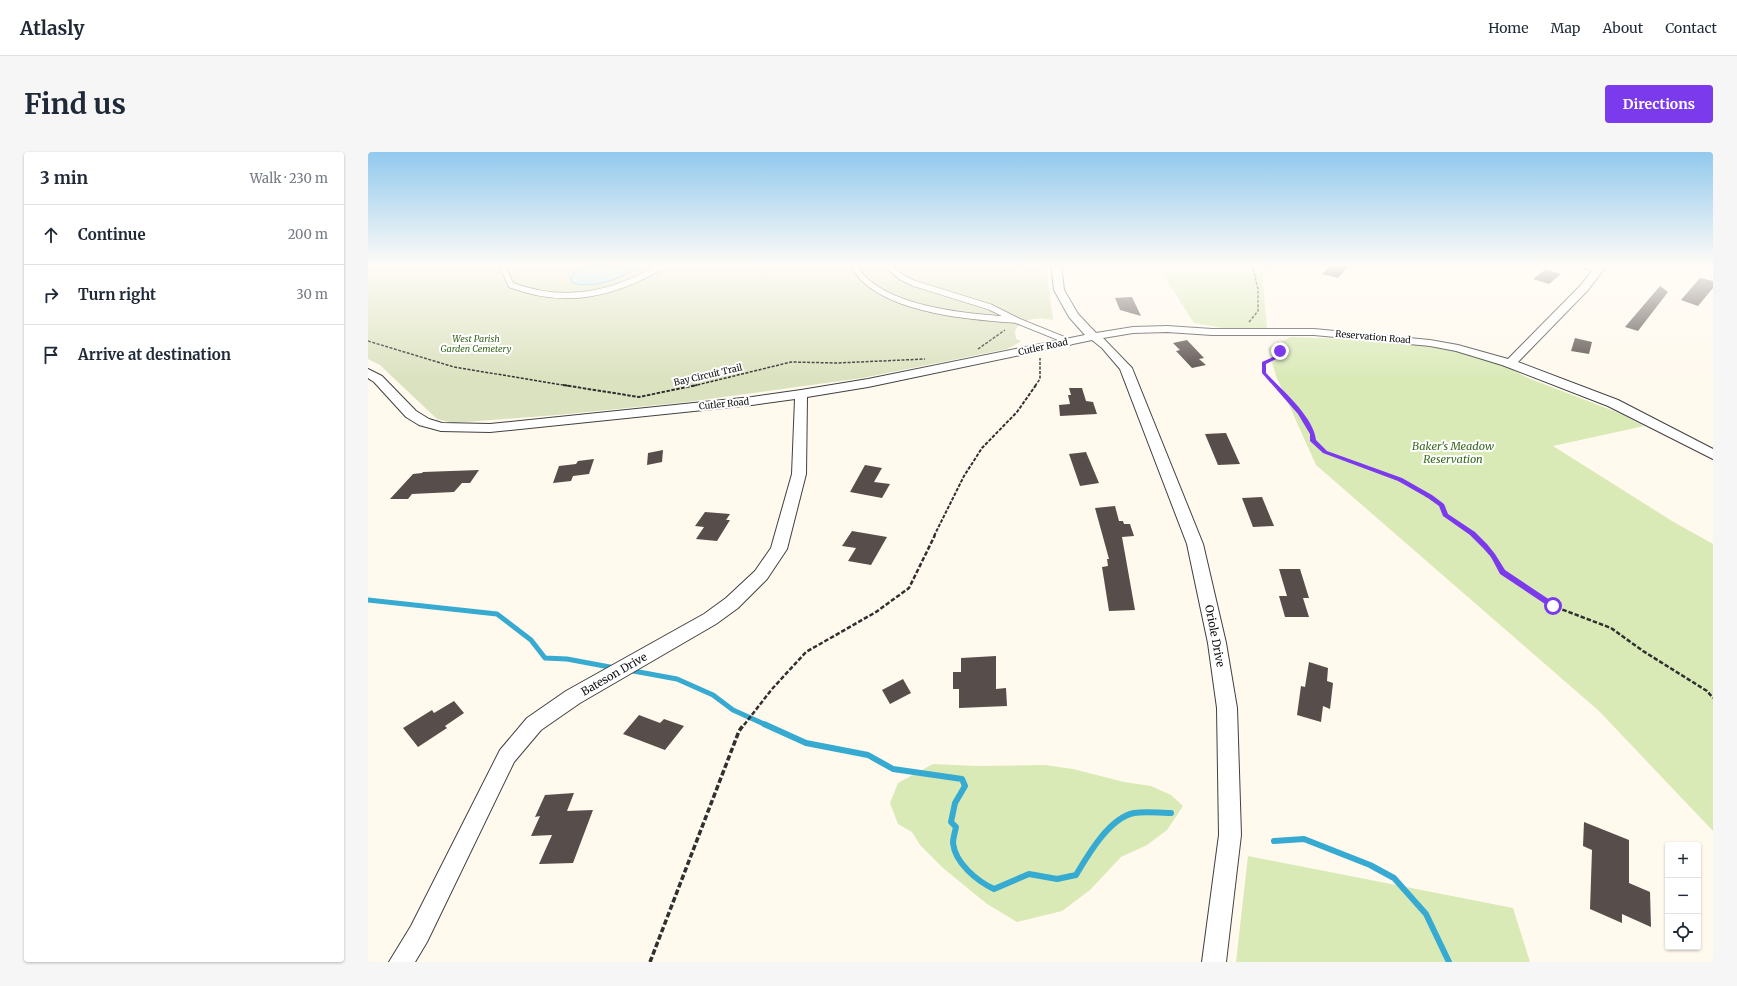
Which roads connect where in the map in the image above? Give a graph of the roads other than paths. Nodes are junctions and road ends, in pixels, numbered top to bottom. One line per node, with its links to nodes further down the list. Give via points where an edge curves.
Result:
1 (912, 303): 5 (lane, via 966,316)
2 (976, 303): 5 (lane)
3 (1066, 303): 6 (street, via 1073,316)
4 (1567, 303): 8 (street)
5 (1018, 321): 7 (lane)
6 (1096, 336): 7 (street, Cutler Road); 8 (street, Reservation Road, via 1133,330 1167,329 1260,333 1314,332 1422,342 1458,348); 13 (street, Oriole Drive, via 1126,368 1171,480 1195,544 1218,643 1227,708 1230,835)
7 (1070, 342): 10 (street, Cutler Road)
8 (1510, 364): 11 (street, Reservation Road, via 1641,416)
9 (368, 373): 10 (street, Cutler Road, via 378,379 411,414 424,422 462,429 562,421)
10 (801, 394): 12 (street, Bateson Drive, via 799,474 779,549 761,575 710,620 573,697 534,724 507,756 419,934)
11 (1713, 455)
12 (401, 962)
13 (1214, 962)

